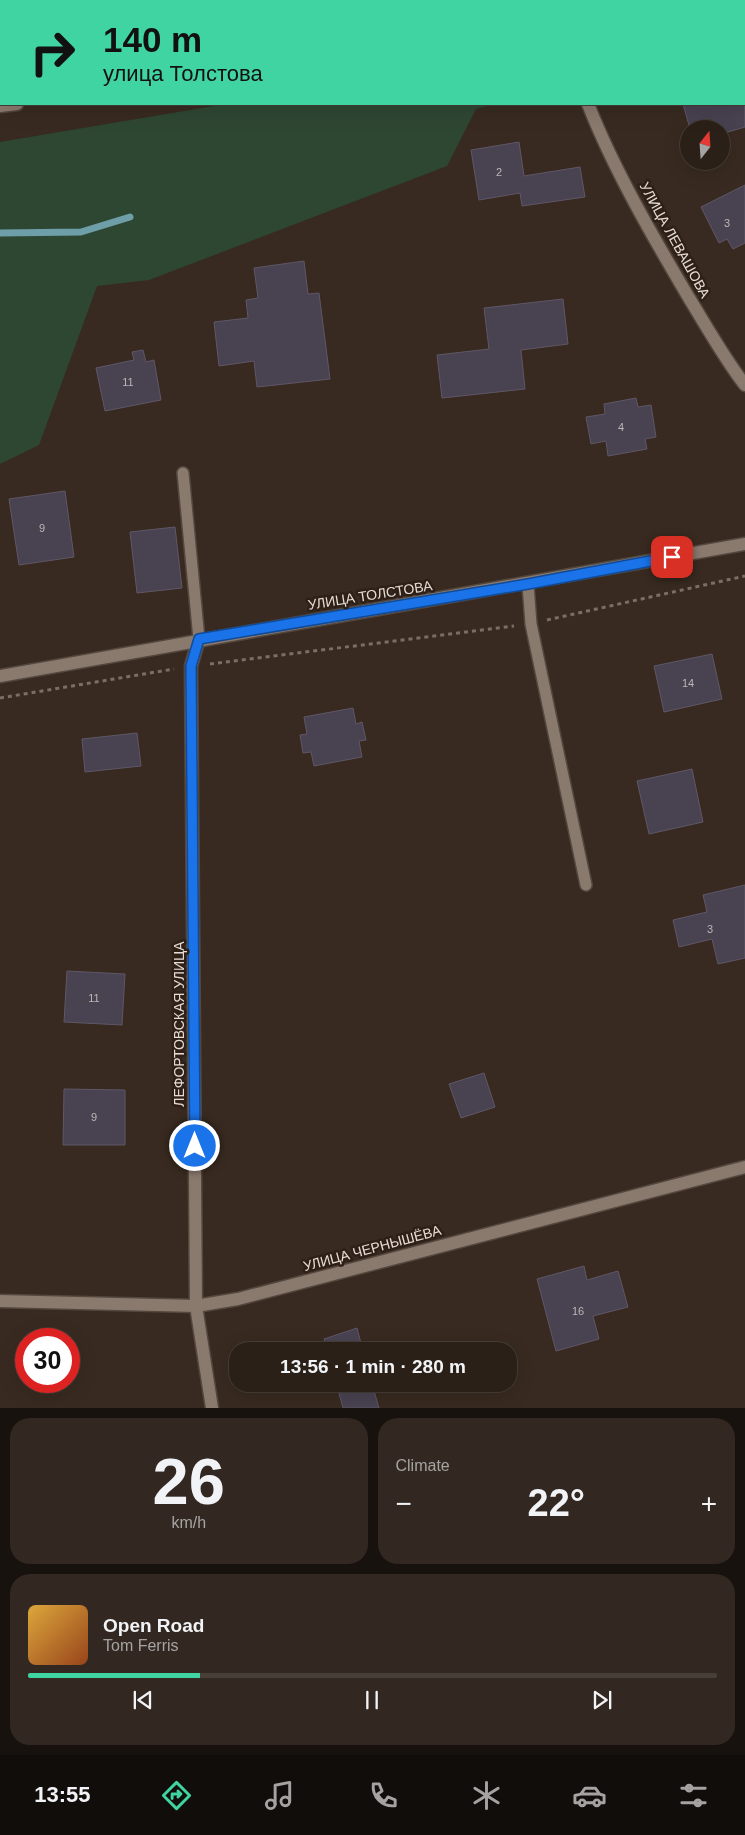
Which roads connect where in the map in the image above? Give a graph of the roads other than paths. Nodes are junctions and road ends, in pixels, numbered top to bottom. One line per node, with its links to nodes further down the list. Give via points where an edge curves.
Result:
1 (588, 105): 2 (street, УЛИЦА ЛЕВАШОВА, via 630,192 674,272)
2 (745, 385)
3 (183, 473): 6 (lane)
4 (745, 544): 5 (street, УЛИЦА ТОЛСТОВА)
5 (528, 584): 6 (street, УЛИЦА ТОЛСТОВА); 8 (lane, via 531,624)
6 (199, 639): 7 (street, УЛИЦА ТОЛСТОВА); 11 (street, ЛЕФОРТОВСКАЯ УЛИЦА, via 191,666)
7 (0, 676)
8 (586, 885)
9 (745, 1167): 11 (street, УЛИЦА ЧЕРНЫШЁВА, via 248,1296)
10 (0, 1302): 11 (street, УЛИЦА ЧЕРНЫШЁВА)
11 (196, 1306): 12 (street, ЛЕФОРТОВСКАЯ УЛИЦА)
12 (212, 1408)

